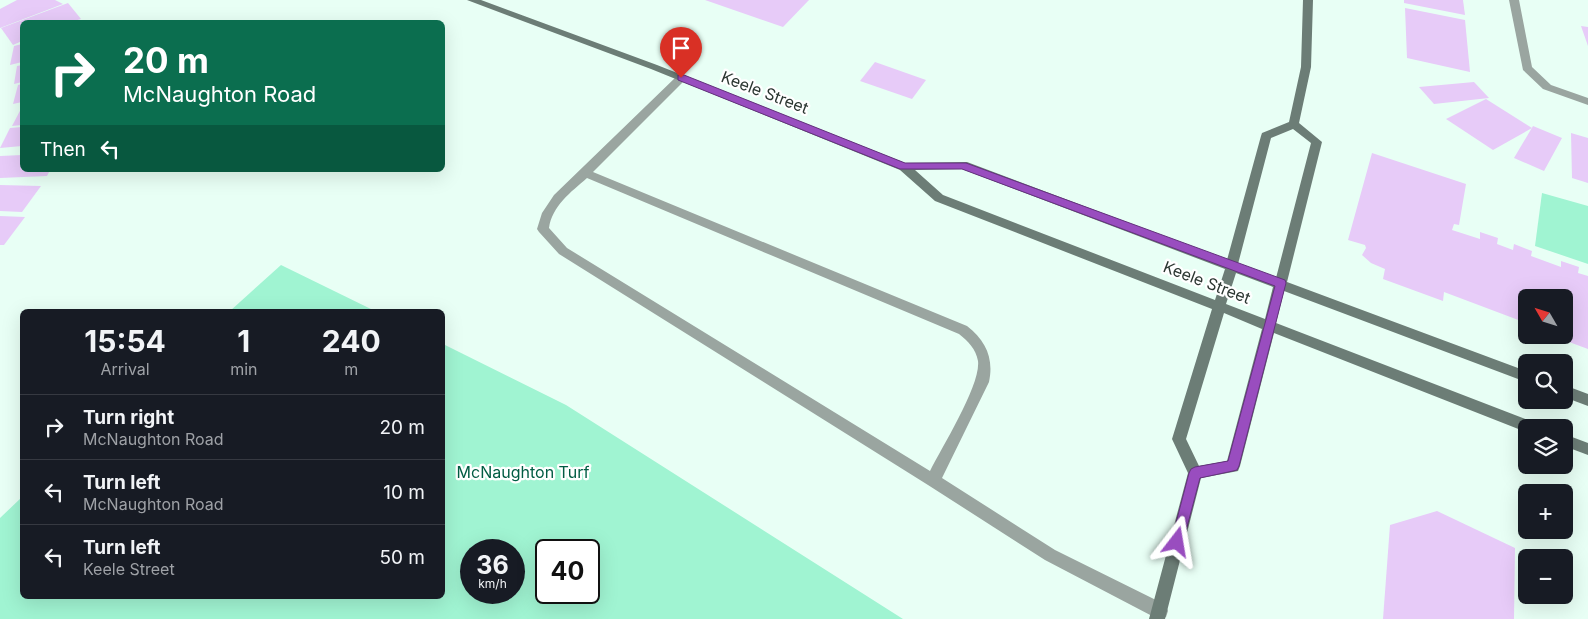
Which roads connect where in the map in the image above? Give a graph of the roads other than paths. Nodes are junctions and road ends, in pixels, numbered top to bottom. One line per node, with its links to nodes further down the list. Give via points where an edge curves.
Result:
1 (472, 0): 4 (main road, Keele Street)
2 (1308, 0): 6 (main road, via 1306,67)
3 (1514, 0): 5 (street, via 1527,68 1547,87)
4 (681, 78): 7 (main road, Keele Street); 8 (street)
5 (1588, 102)
6 (1294, 124): 9 (main road, via 1266,136); 10 (main road, via 1317,142)
7 (904, 167): 9 (main road, Keele Street, via 962,165); 11 (main road, Keele Street, via 939,198)
8 (585, 173): 20 (street, via 543,219 543,229 556,245); 20 (street, via 956,326 970,335 981,349 986,370)
9 (1232, 265): 10 (main road, Keele Street); 11 (main road)
10 (1281, 283): 12 (main road); 13 (main road, Keele Street)
11 (1220, 305): 12 (main road, Keele Street); 19 (main road, via 1179,439)
12 (1270, 326): 16 (main road, Keele Street); 19 (main road, via 1233,466)
13 (1518, 374)
14 (1573, 394): 15 (main road)
15 (1588, 400)
16 (1518, 422)
17 (1573, 443): 18 (main road)
18 (1588, 449)
19 (1195, 473): 21 (main road)
20 (933, 480): 21 (street, via 1050,555)
21 (1158, 615)

